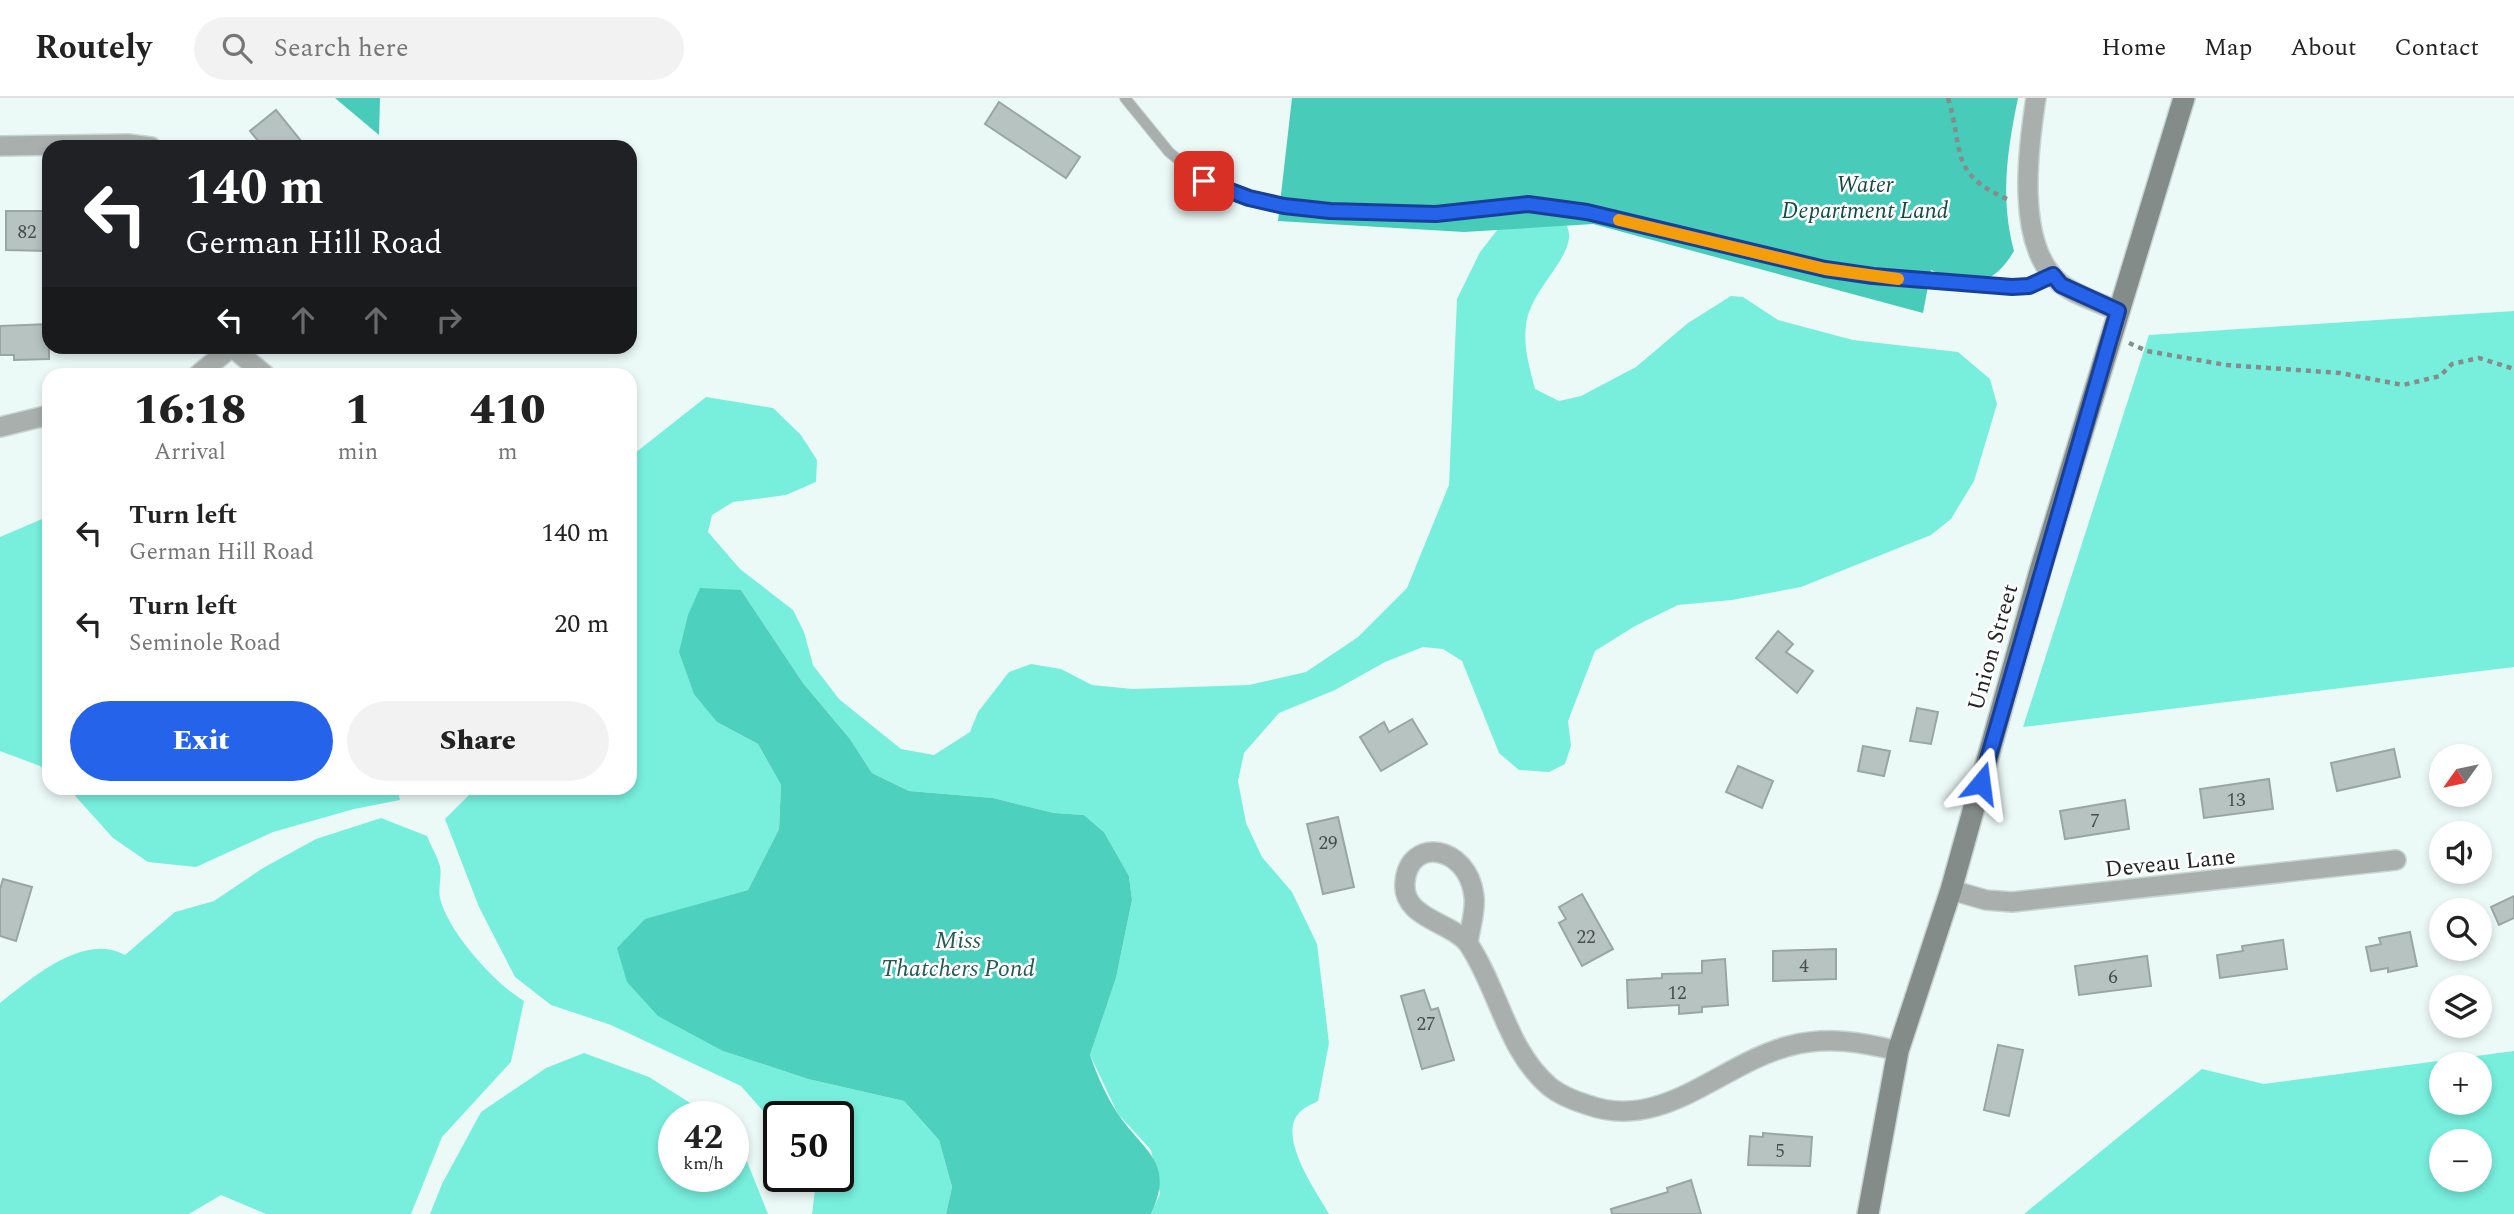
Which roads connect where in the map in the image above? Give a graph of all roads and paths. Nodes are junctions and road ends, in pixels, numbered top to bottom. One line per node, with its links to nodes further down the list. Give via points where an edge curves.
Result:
1 (1125, 98): 8 (lane, via 1169,152 1204,181 1284,206 1436,214 1528,204 1587,212 1825,269 1873,276 2012,287 2029,286)
2 (1948, 98): 7 (path, via 1956,143 1972,179)
3 (2036, 98): 7 (street, via 2029,145)
4 (2184, 98): 9 (main road, Union Street)
5 (42, 145): 6 (street)
6 (0, 146)
7 (2031, 209): 8 (street, via 2041,256)
8 (2053, 275): 9 (street, via 2061,285)
9 (2118, 311): 10 (main road, Union Street)
10 (2111, 336): 15 (path, via 2147,351 2226,365 2340,373 2403,385 2440,376 2452,364 2479,358); 19 (main road, Union Street)
11 (223, 354): 13 (street)
12 (240, 354): 14 (street)
13 (206, 368)
14 (257, 368)
15 (2514, 369)
16 (42, 417): 17 (street)
17 (0, 427)
18 (2396, 860): 19 (street, Deveau Lane, via 2012,902)
19 (1951, 890): 21 (main road, Union Street)
20 (1468, 943): 20 (street, via 1416,909 1406,894 1408,869 1429,852 1446,853 1460,861 1474,896); 21 (street, via 1532,1070 1552,1089 1604,1111 1654,1109 1728,1070 1791,1045 1851,1040)
21 (1898, 1051): 22 (main road, Union Street)
22 (1868, 1214)

